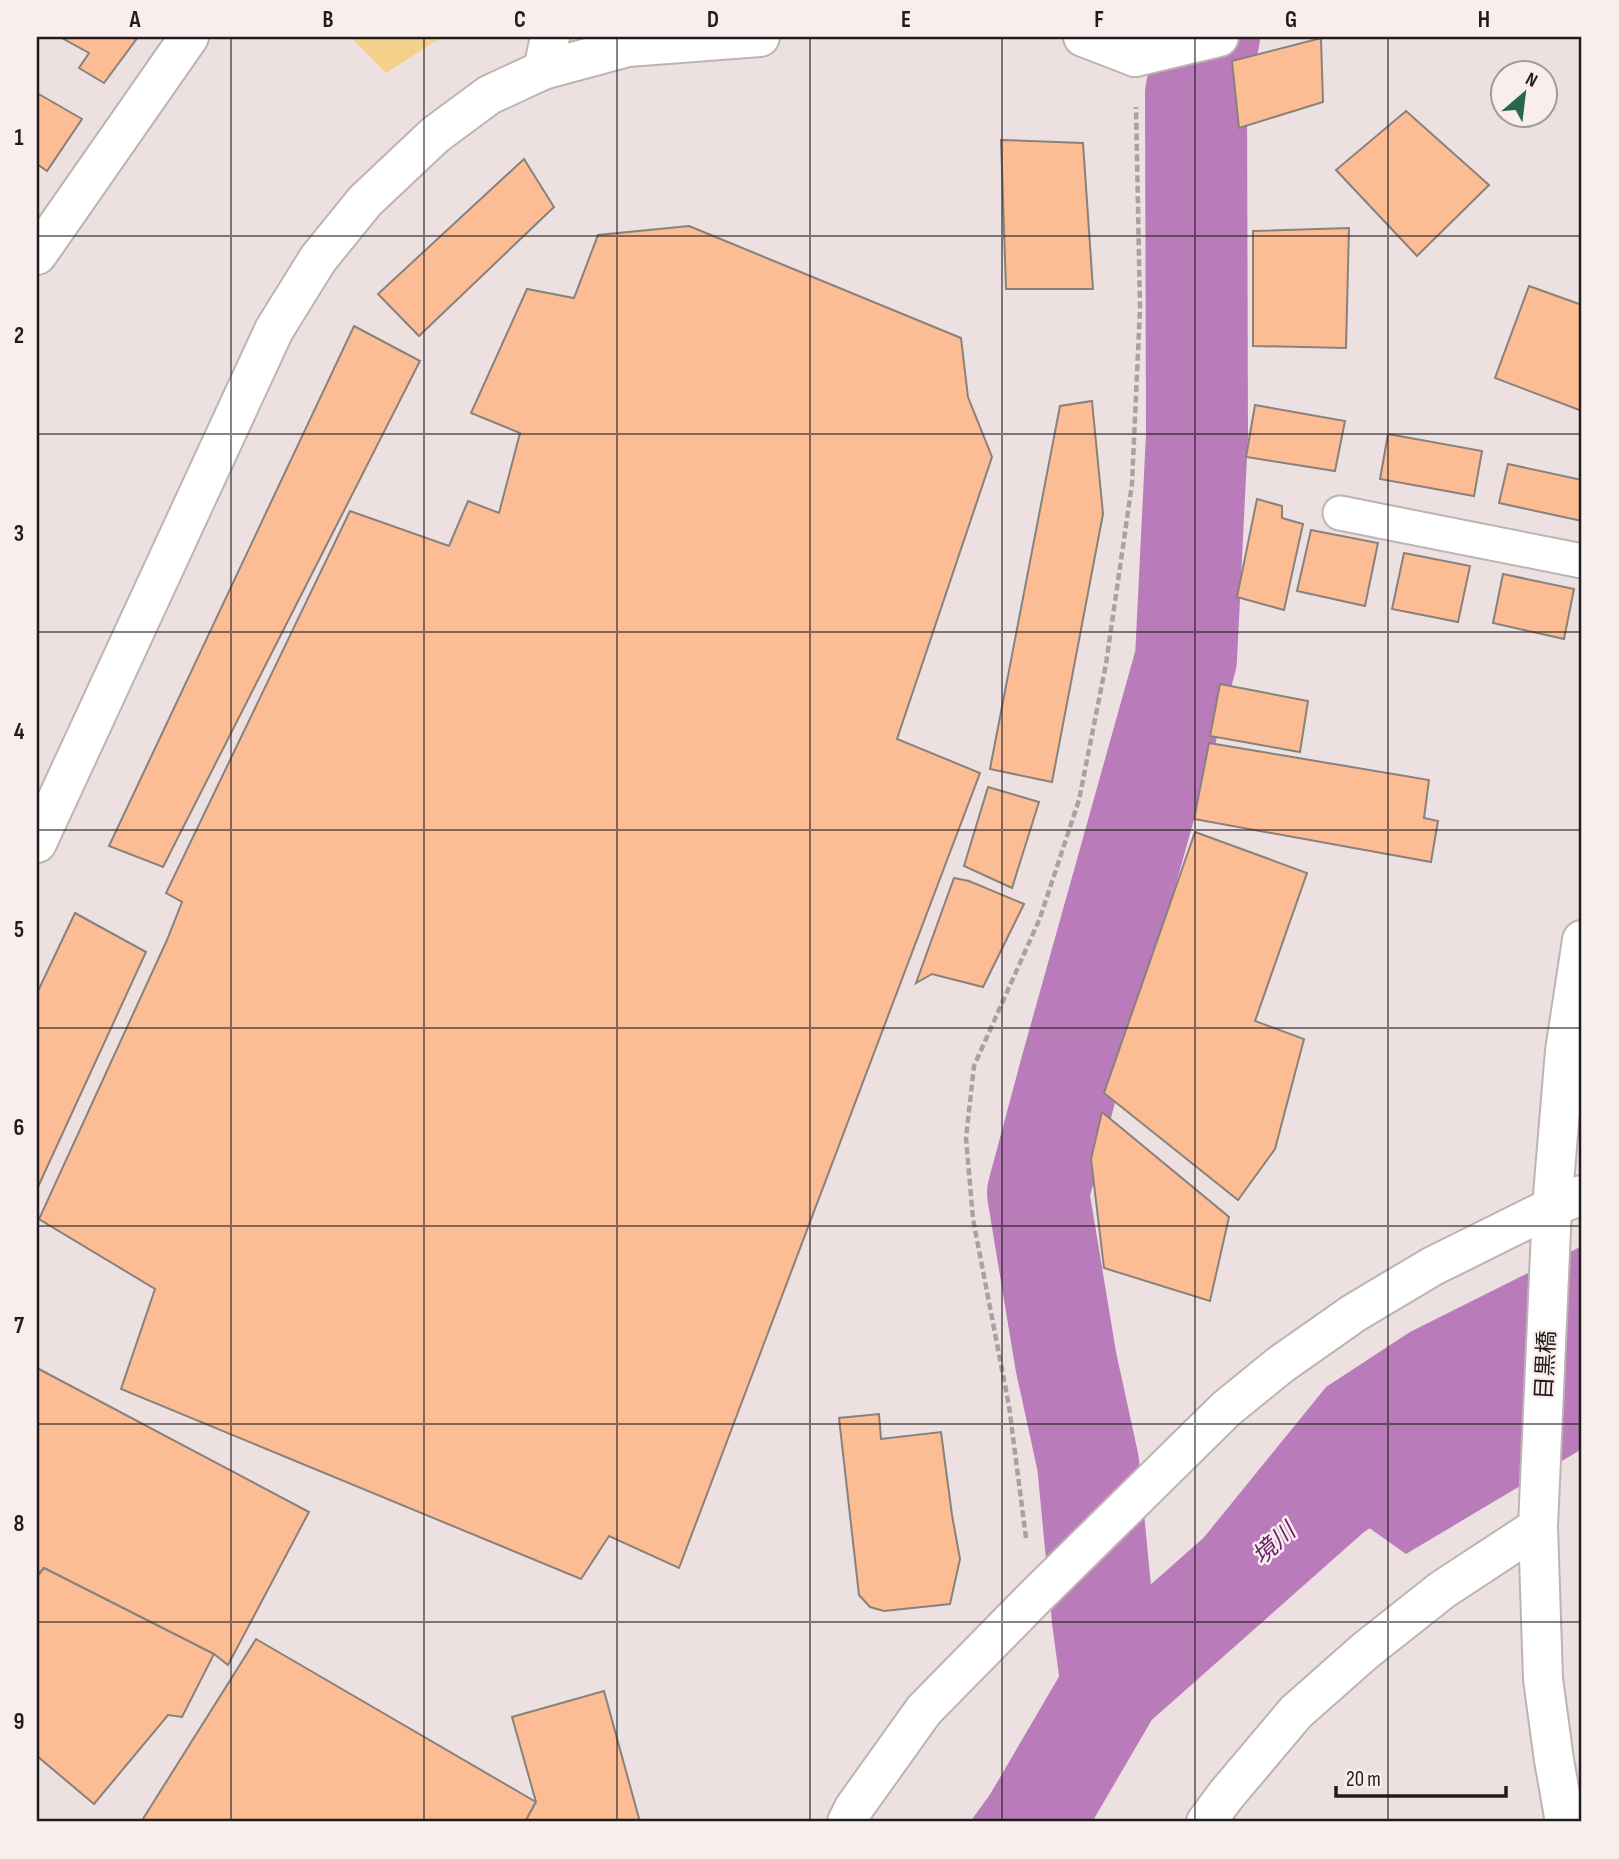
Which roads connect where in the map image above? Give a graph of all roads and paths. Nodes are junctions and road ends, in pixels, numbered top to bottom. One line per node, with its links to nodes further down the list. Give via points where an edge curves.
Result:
1 (189, 37): 7 (street)
2 (760, 37): 5 (street)
3 (1083, 37): 6 (street)
4 (1219, 37): 6 (street)
5 (547, 54): 10 (street, via 435,135 365,201 318,260 274,330)
6 (1135, 57): 14 (path, via 1140,308 1132,484 1106,664 1075,813 1040,918 974,1066 966,1139 973,1219 1009,1406)
7 (37, 255)
8 (1339, 513): 9 (lane)
9 (1582, 561)
10 (37, 843)
11 (1582, 940): 12 (street, 目黒橋, via 1565,1051)
12 (1562, 1209): 13 (street, 目黒橋); 14 (street, via 1433,1266 1280,1365 1226,1409)
13 (1539, 1517): 16 (street, via 1442,1590 1296,1712); 17 (street, 目黒橋, via 1543,1679)
14 (1034, 1598): 15 (street, via 924,1710)
15 (847, 1822)
16 (1206, 1822)
17 (1565, 1822)

